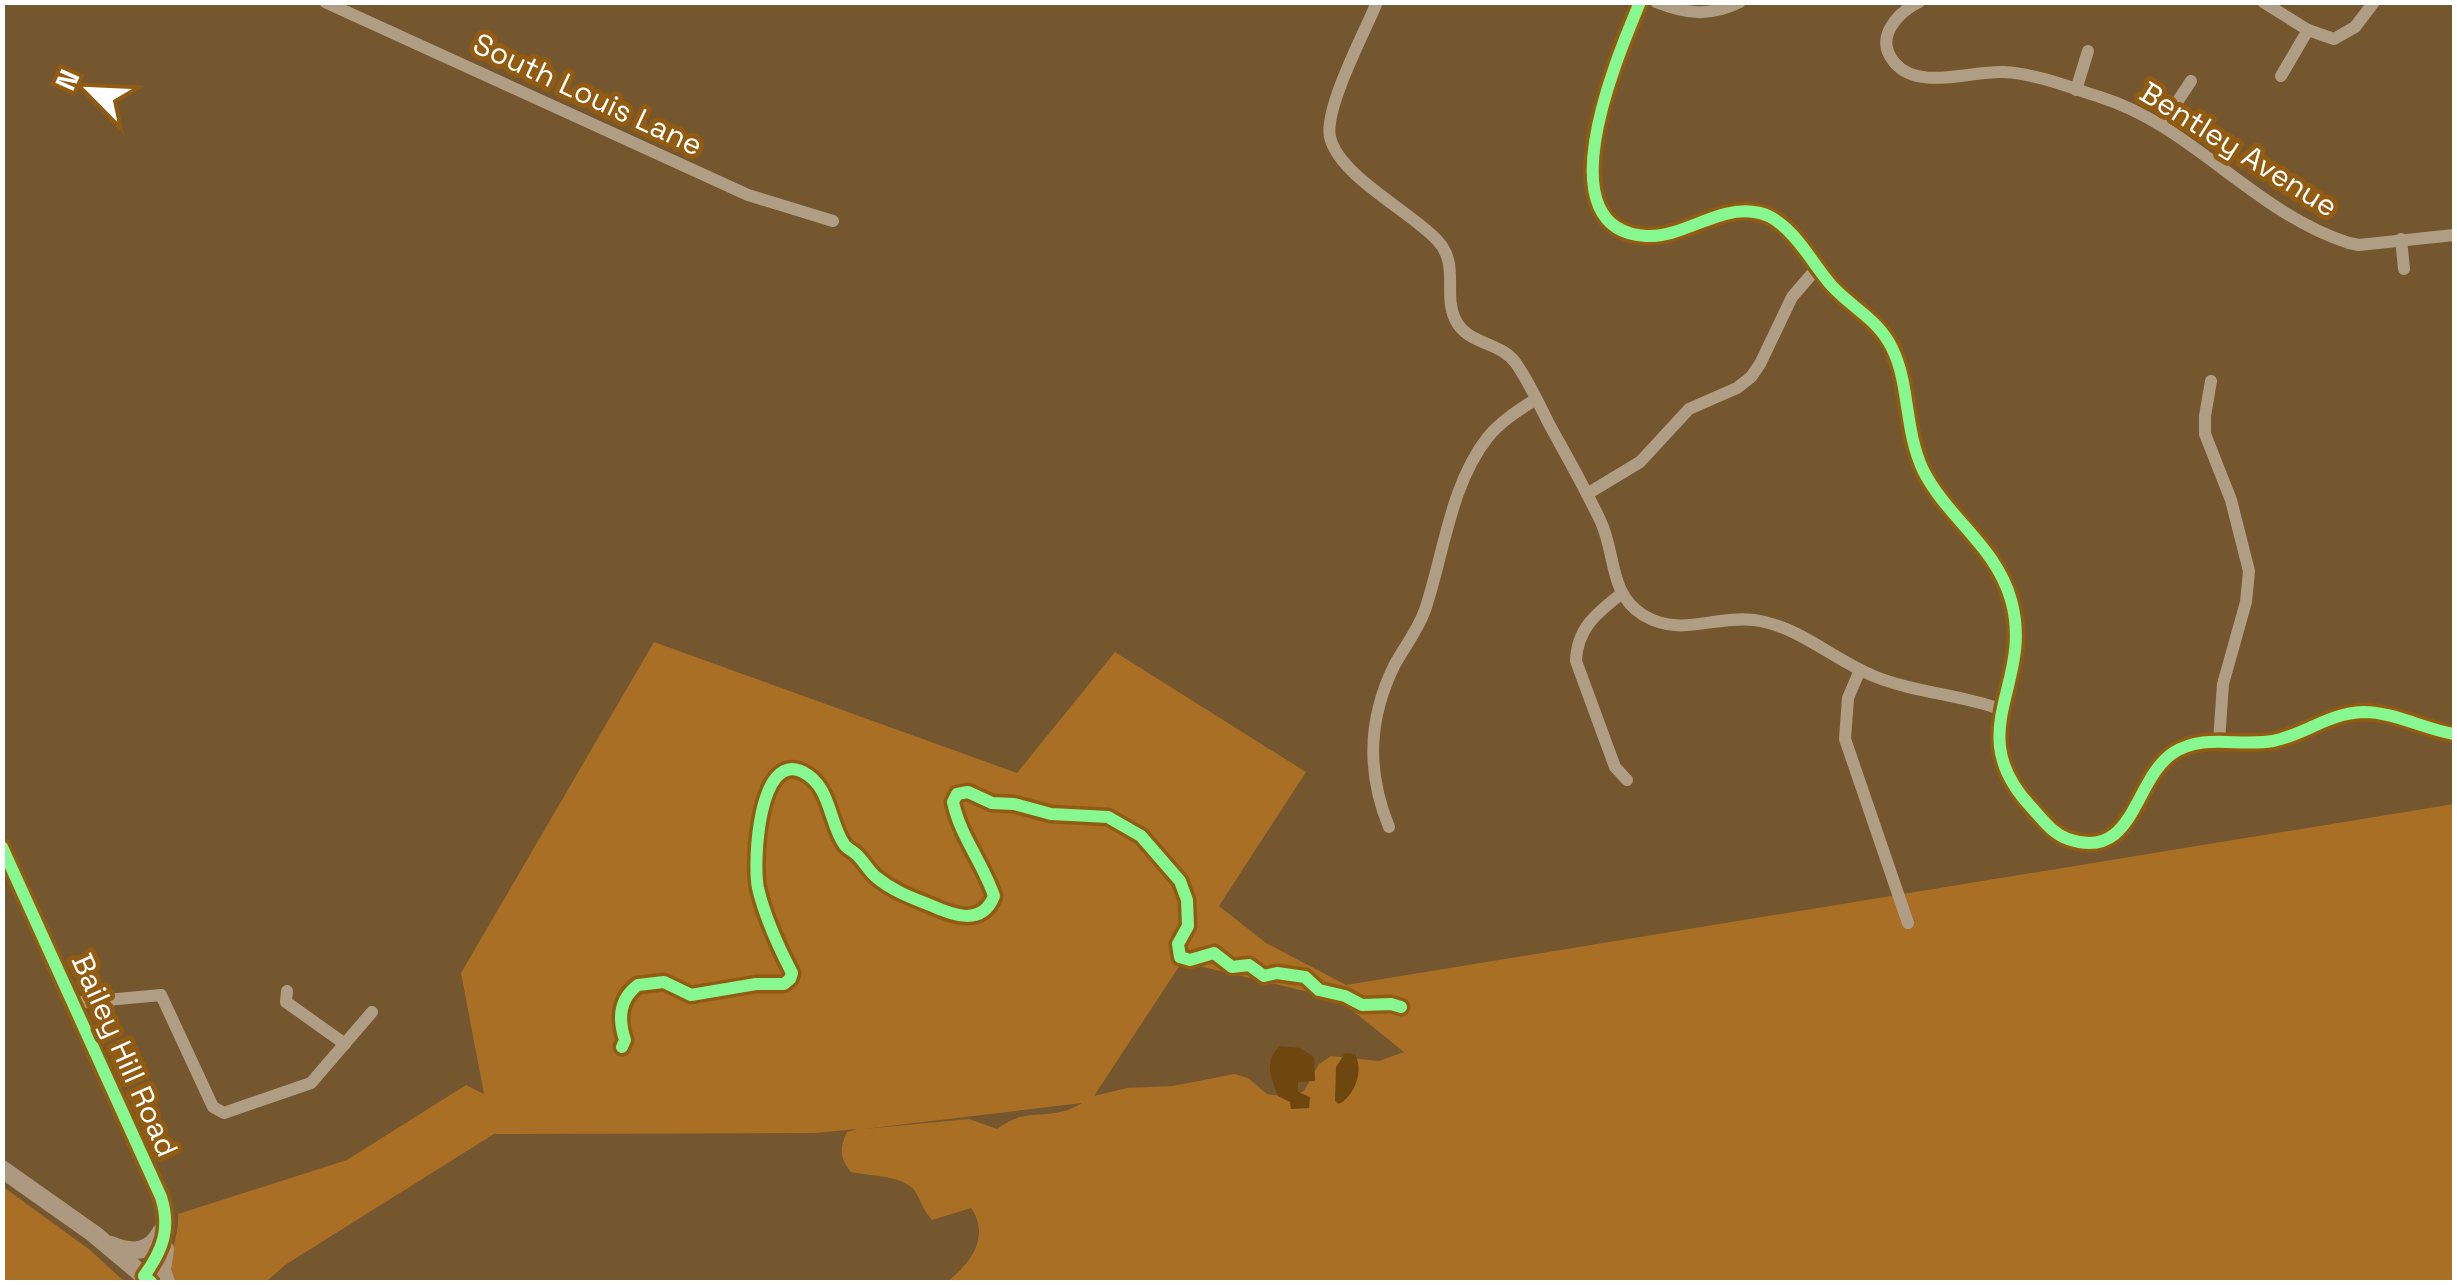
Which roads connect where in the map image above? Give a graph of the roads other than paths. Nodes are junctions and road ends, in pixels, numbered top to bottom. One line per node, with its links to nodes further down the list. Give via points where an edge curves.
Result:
1 (325, 2): 15 (street, South Louis Lane, via 748,195)
2 (1377, 2): 21 (street, via 1331,114 1332,142 1349,167 1442,246 1452,268 1455,320 1474,339 1512,358)
3 (1640, 2): 18 (street, via 1597,122 1595,176 1607,216 1628,232 1649,236 1758,212 1782,224)
4 (1656, 2): 5 (street, via 1702,14)
5 (1740, 2)
6 (1919, 2): 13 (street, Bentley Avenue, via 1900,12 1888,36 1893,62 1905,72 1932,78 2004,72)
7 (2262, 2): 9 (street)
8 (2374, 2): 9 (street, via 2346,35 2334,39)
9 (2308, 30): 11 (street)
10 (2088, 52): 13 (street)
11 (2281, 76)
12 (2191, 81): 14 (street)
13 (2076, 90): 14 (street, Bentley Avenue)
14 (2162, 125): 17 (street, Bentley Avenue, via 2248,191 2337,240 2359,245)
15 (833, 222)
16 (2454, 235): 17 (street, Bentley Avenue)
17 (2401, 239): 19 (street)
18 (1818, 268): 22 (street, via 1792,296 1750,377 1689,409 1640,462); 25 (street, via 1890,342 1920,463 2006,584 2017,641)
19 (2404, 270)
20 (2210, 381): 27 (street, via 2205,434 2231,500 2248,572 2223,684)
21 (1536, 399): 22 (street); 29 (street, via 1507,418 1473,460 1424,613 1383,691 1372,752 1376,796)
22 (1587, 494): 23 (street)
23 (1621, 594): 24 (street, via 1644,616 1670,626 1768,622); 28 (street, via 1587,624 1576,661 1615,767)
24 (1860, 670): 25 (street); 31 (street, via 1846,708 1845,738)
25 (2000, 709): 27 (street, via 1997,745 2004,770 2032,809 2070,840 2088,842 2121,830 2158,766 2188,745)
26 (2454, 734): 27 (street, via 2364,712 2276,740)
27 (2219, 741)
28 (1627, 780)
29 (1389, 826)
30 (2, 848): 33 (main road, Bailey Hill Road)
31 (1908, 923)
32 (286, 992): 35 (street, via 286,1002)
33 (74, 1003): 35 (street, via 159,994 222,1116 311,1083); 37 (main road, Bailey Hill Road)
34 (372, 1012): 35 (street)
35 (345, 1044)
36 (2, 1169): 39 (main road)
37 (166, 1212): 38 (main road, Bailey Hill Road); 39 (main road, via 147,1248 128,1251)
38 (166, 1233): 40 (main road, Bailey Hill Road); 41 (main road)
39 (106, 1243): 40 (main road)
40 (148, 1279)
41 (166, 1282)

